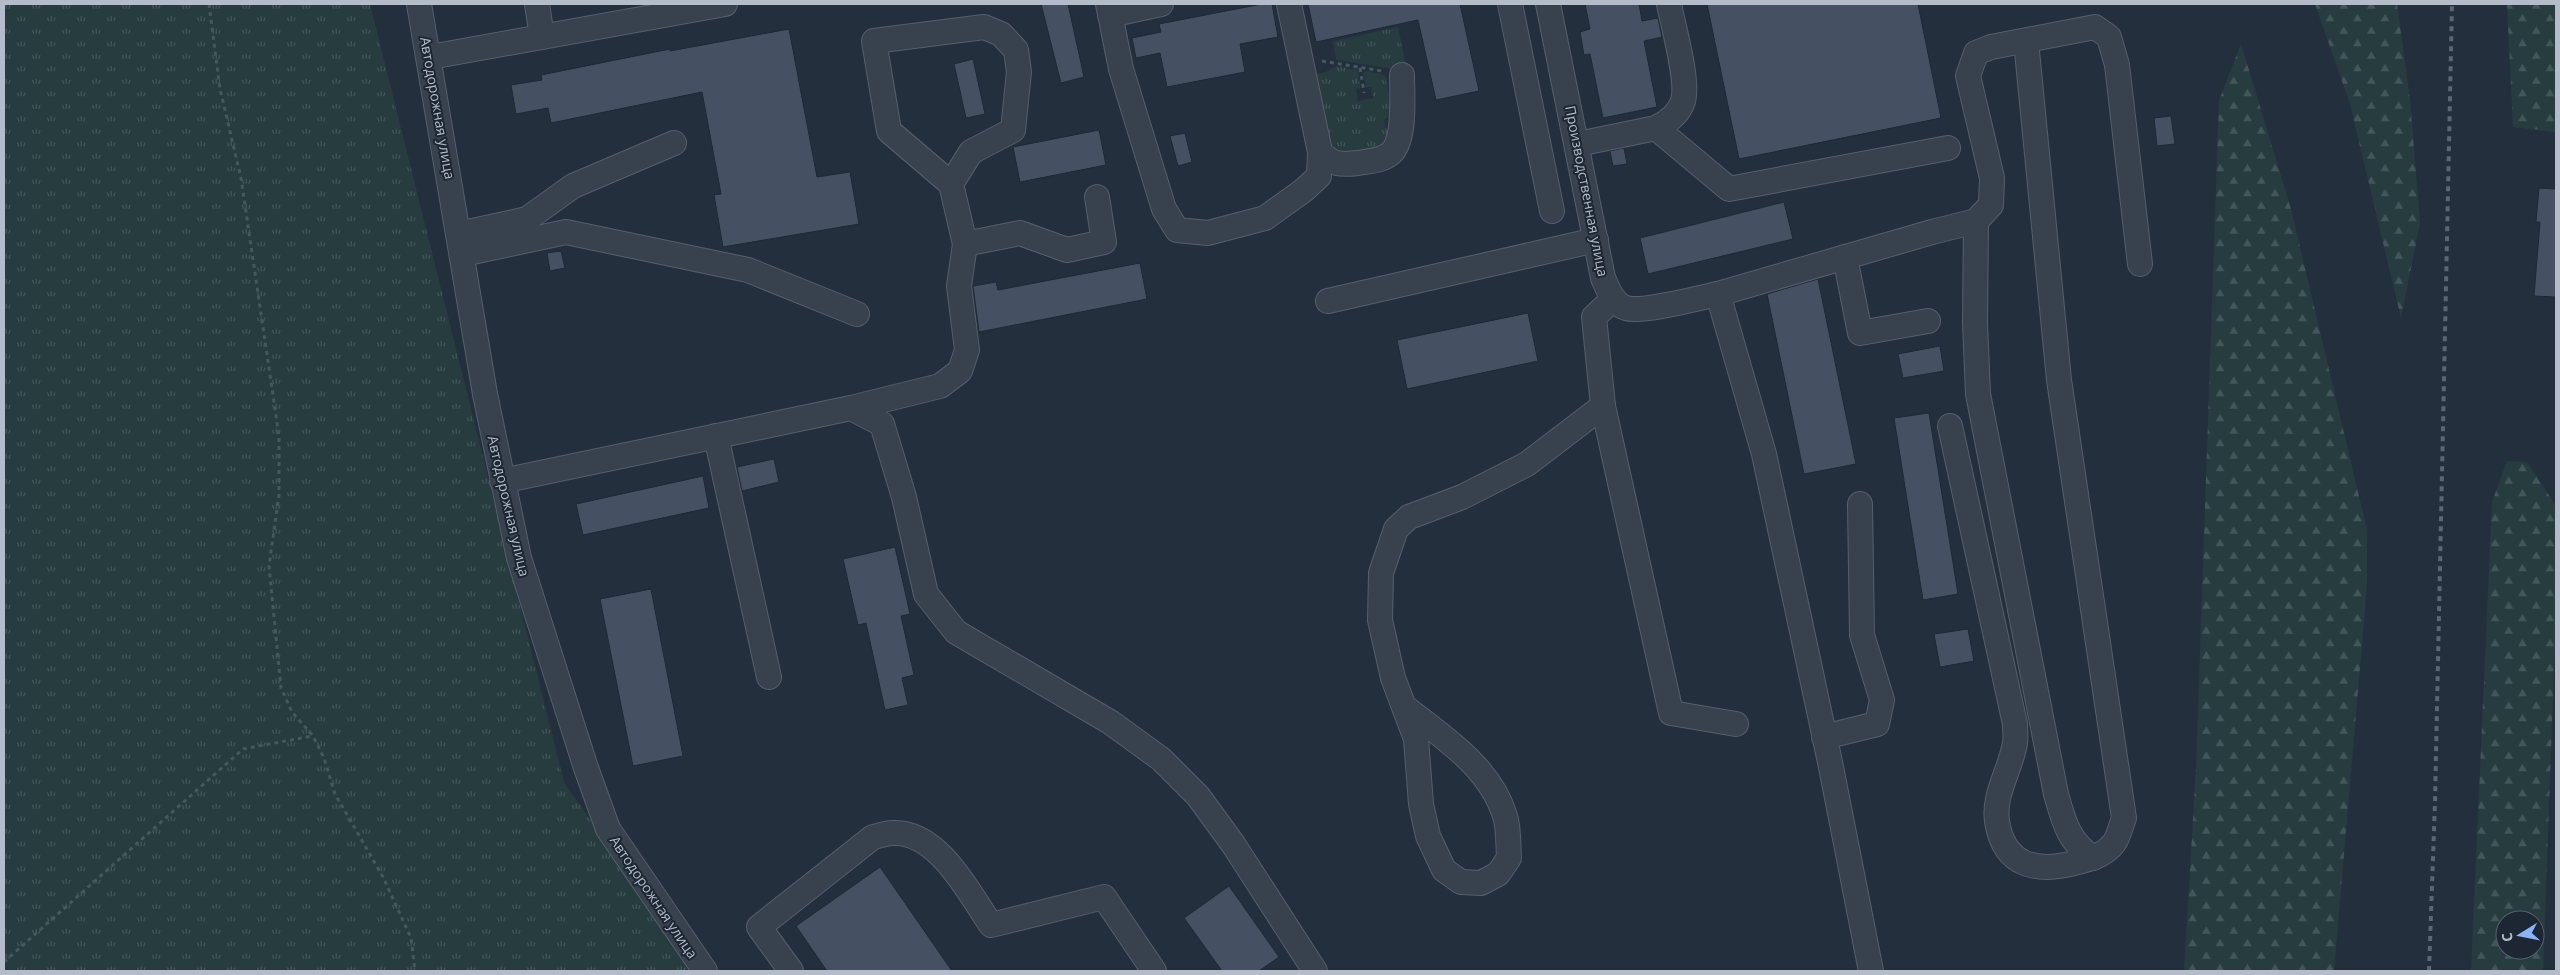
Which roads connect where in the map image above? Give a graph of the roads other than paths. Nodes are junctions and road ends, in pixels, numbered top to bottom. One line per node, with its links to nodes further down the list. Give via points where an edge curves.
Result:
1 (420, 4): 12 (street, Автодорожная улица)
2 (537, 4): 10 (street)
3 (726, 4): 10 (street)
4 (1161, 4): 9 (street)
5 (1289, 4): 18 (street)
6 (1510, 4): 21 (street)
7 (1548, 4): 16 (street, Производственная улица)
8 (1669, 4): 14 (street, via 1684,83 1683,100 1678,112)
9 (1109, 9): 18 (street, via 1121,69 1164,208 1177,230 1208,233 1265,218 1319,176)
10 (542, 37): 12 (street)
11 (2026, 41): 22 (street, via 1976,53 1968,76 1992,178 1991,205); 27 (street, via 2095,27 2109,36 2117,65); 43 (street, via 2059,380 2124,818 2115,842)
12 (430, 58): 24 (street, Автодорожная улица)
13 (1402, 75): 18 (street, via 1401,128 1397,144 1390,154 1377,160 1342,164 1329,162)
14 (1656, 128): 16 (street); 17 (street, via 1729,189)
15 (674, 143): 24 (street, via 573,186 527,219)
16 (1578, 144): 23 (street, Производственная улица)
17 (1948, 148)
18 (1320, 152)
19 (951, 184): 19 (street, via 971,152 1013,130 1019,72 1016,50 1001,34 984,27 874,42 890,131); 25 (street)
20 (1097, 197): 25 (street, via 1104,242 1067,250 1020,233)
21 (1552, 211)
22 (1976, 221): 26 (street); 43 (street, via 1978,394 2056,794 2067,831 2079,848)
23 (1596, 240): 29 (street, Производственная улица, via 1603,278); 30 (street)
24 (461, 244): 31 (street, via 566,232 748,270); 37 (street, Автодорожная улица)
25 (966, 244): 34 (street, via 959,286 967,350 960,371 940,386)
26 (1845, 257): 28 (street); 32 (street, via 1860,333)
27 (2140, 264)
28 (1718, 294): 29 (street, via 1642,308 1625,308); 42 (street, via 1764,454)
29 (1613, 299): 33 (street, via 1594,318)
30 (1328, 301)
31 (857, 314)
32 (1928, 321)
33 (1603, 406): 40 (street, via 1526,464 1462,497 1409,517 1396,529 1380,574 1380,620 1393,678); 41 (street, via 1671,713)
34 (851, 408): 36 (street); 47 (street, via 882,424 904,497 926,594 956,632 1110,722 1161,759 1198,796 1233,844)
35 (1950, 426): 43 (street, via 2015,724 2015,744 1999,794 1999,828 2004,843 2015,858 2031,867 2067,865)
36 (716, 436): 37 (street); 39 (street)
37 (502, 481): 44 (street, Автодорожная улица, via 519,558 608,829)
38 (1860, 504): 42 (street, via 1862,634 1882,700 1877,724)
39 (769, 677)
40 (1406, 708): 40 (street, via 1472,761 1494,792 1505,817 1509,858 1498,874 1481,884 1461,882 1444,870 1428,836 1420,804 1416,739)
41 (1736, 724)
42 (1824, 737): 48 (street)
43 (2093, 858)
44 (705, 971)
45 (791, 971): 46 (street, via 759,927 873,837 893,832 918,838 941,853 991,925 1104,897)
46 (1154, 971)
47 (1314, 971)
48 (1871, 971)

